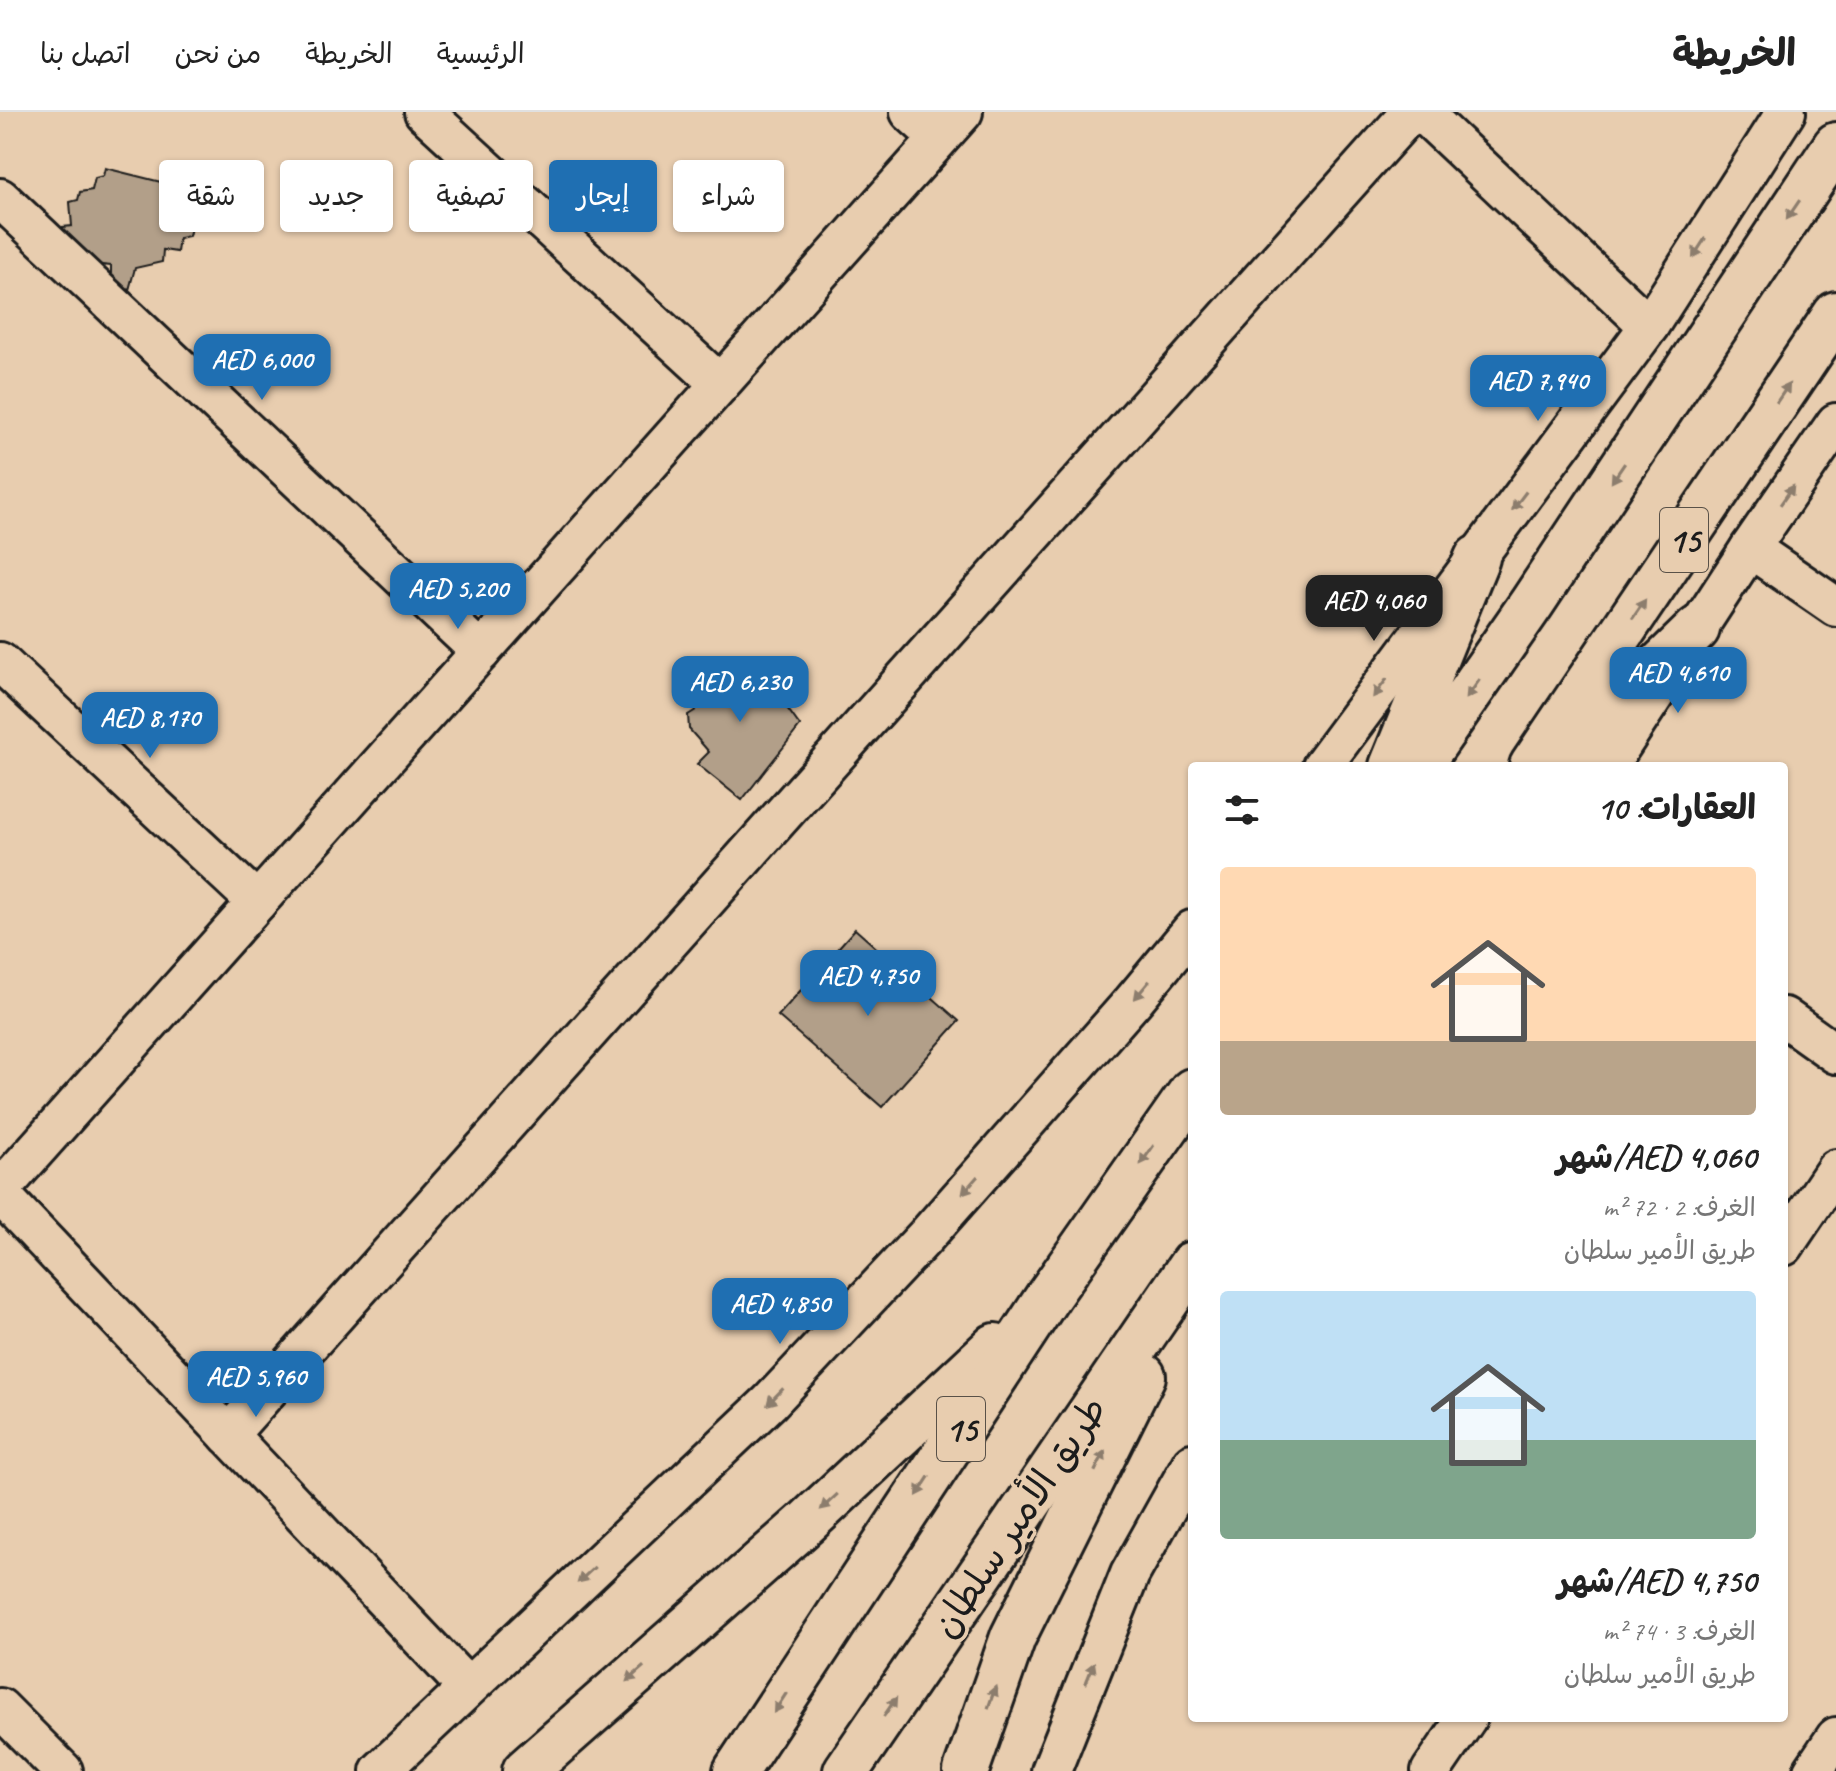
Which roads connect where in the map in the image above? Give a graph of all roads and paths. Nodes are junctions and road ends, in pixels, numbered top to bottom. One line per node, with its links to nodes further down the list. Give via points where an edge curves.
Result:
1 (424, 112): 11 (street)
2 (910, 112): 6 (street)
3 (1411, 112): 36 (street)
4 (1422, 112): 10 (street)
5 (1786, 112): 10 (street, one-way to 10)
6 (951, 125): 11 (street)
7 (1836, 145): 21 (highway, 15, one-way to 21)
8 (0, 198): 17 (street)
9 (1836, 314): 22 (highway, 15, one-way to 9)
10 (1649, 326): 14 (street, one-way to 14)
11 (720, 384): 17 (street)
12 (1836, 423): 13 (street, one-way to 12)
13 (1750, 548): 15 (street); 16 (street)
14 (1477, 558): 19 (street, one-way to 19); 20 (highway)
15 (1836, 607)
16 (1697, 629): 23 (highway); 24 (street)
17 (481, 652): 25 (street)
18 (0, 662): 25 (street)
19 (1325, 762)
20 (1394, 762)
21 (1422, 762)
22 (1535, 762)
23 (1560, 762)
24 (1611, 762)
25 (257, 902): 31 (street)
26 (1188, 935): 38 (street, one-way to 38, via 926,1236 770,1402)
27 (1788, 1020): 28 (street)
28 (1836, 1054)
29 (1188, 1097): 35 (highway, 15, one-way to 35)
30 (1836, 1169): 32 (street)
31 (0, 1192): 36 (street)
32 (1788, 1240)
33 (1188, 1270): 46 (highway, طريق الأمير سلطان, one-way to 33)
34 (1188, 1285): 47 (highway, one-way to 34, via 1013,1637)
35 (1049, 1295): 42 (highway, one-way to 42, via 806,1523); 45 (highway, 15, one-way to 45)
36 (228, 1435): 38 (street)
37 (1188, 1470): 48 (street, one-way to 37, via 1130,1574)
38 (467, 1687): 44 (street)
39 (0, 1708): 43 (street)
40 (1464, 1722): 49 (street)
41 (1836, 1737): 50 (street)
42 (538, 1762)
43 (63, 1771)
44 (380, 1771)
45 (736, 1771)
46 (846, 1771)
47 (966, 1771)
48 (1051, 1771)
49 (1431, 1771)
50 (1813, 1771)

